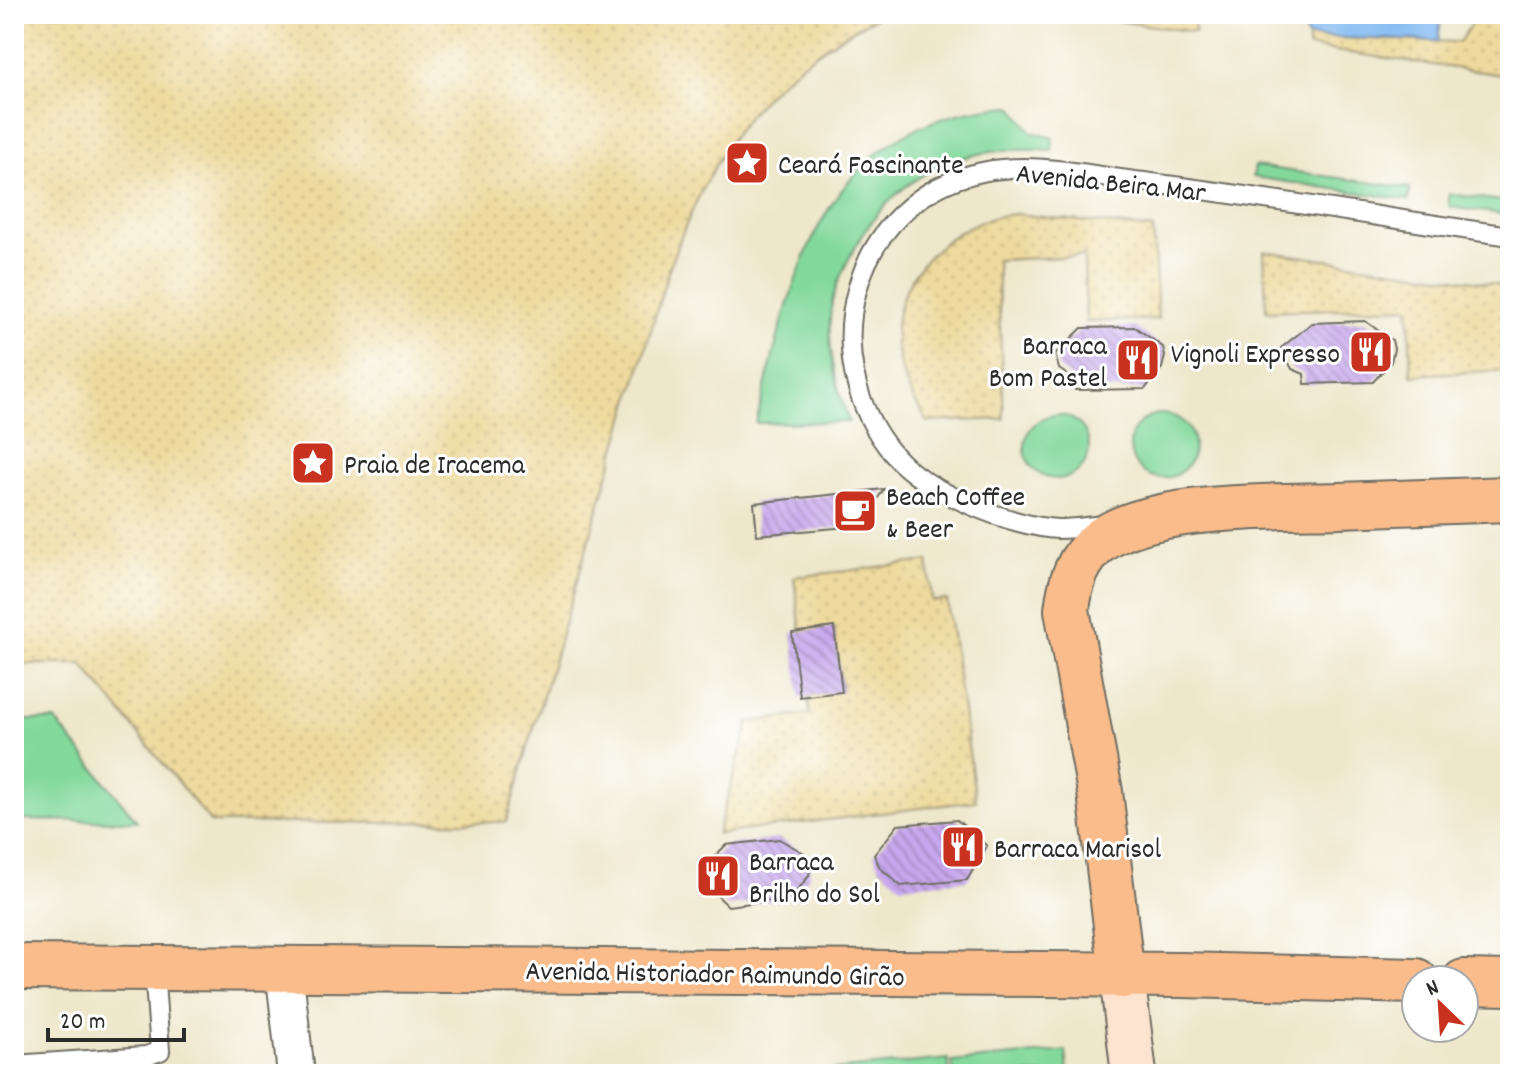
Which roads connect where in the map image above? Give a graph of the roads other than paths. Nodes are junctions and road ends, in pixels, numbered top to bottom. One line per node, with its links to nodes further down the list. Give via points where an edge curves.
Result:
1 (1510, 236): 3 (lane, Avenida Beira Mar, via 1025,167 980,172 910,207 882,236 858,283 849,326 854,380 895,457 977,509 1021,521 1056,529)
2 (1510, 499): 3 (main road, Avenida Beira Mar, via 1238,508)
3 (1140, 523): 7 (main road, via 1113,533 1086,555 1070,586 1067,610 1100,792)
4 (14, 967): 5 (main road, Avenida Historiador Raimundo Girão)
5 (153, 967): 6 (main road, Avenida Historiador Raimundo Girão); 11 (lane, via 160,1051)
6 (284, 968): 7 (main road, Avenida Historiador Raimundo Girão); 12 (street)
7 (1122, 976): 8 (main road, Avenida Historiador Raimundo Girão); 13 (main road)
8 (1400, 981)
9 (1480, 982): 10 (main road)
10 (1510, 983)
11 (14, 1065)
12 (296, 1074)
13 (1134, 1074)

